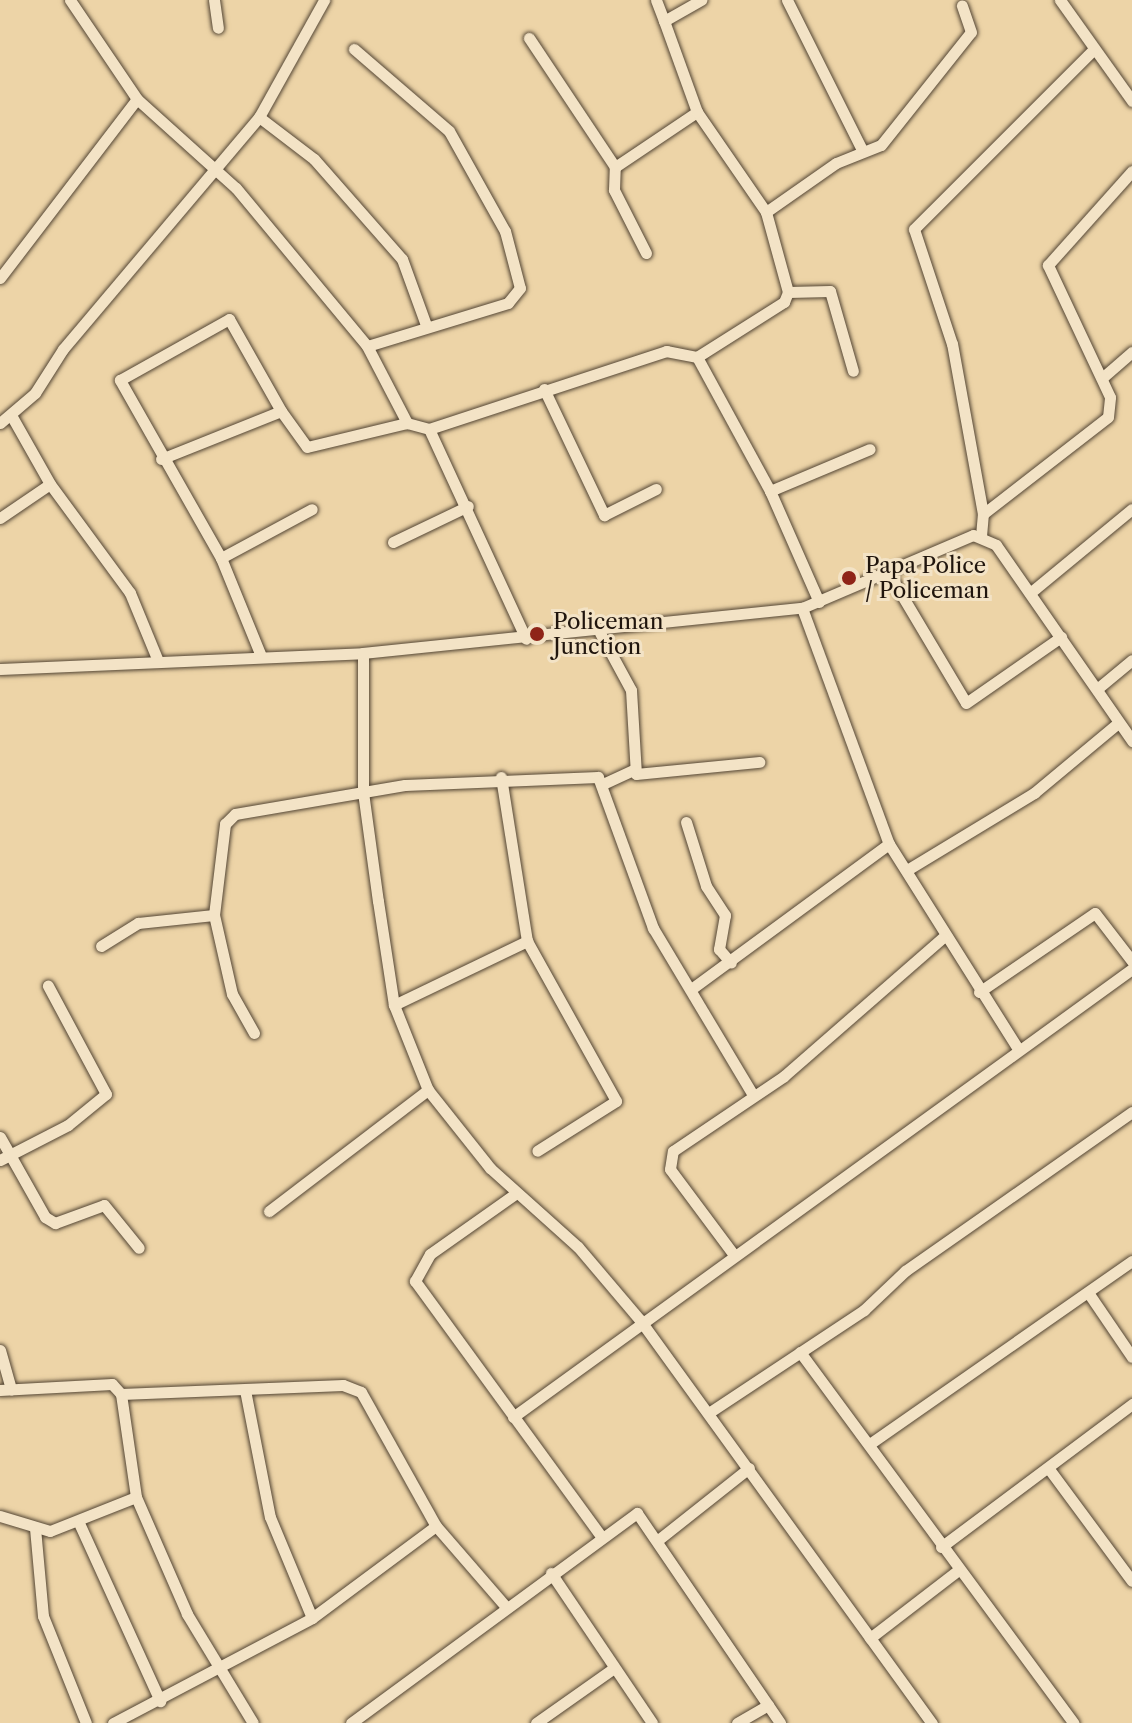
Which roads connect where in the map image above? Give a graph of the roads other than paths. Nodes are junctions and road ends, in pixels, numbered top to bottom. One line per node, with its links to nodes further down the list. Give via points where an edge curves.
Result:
1 (70, 0): 15 (street)
2 (214, 0): 10 (street, via 222,15)
3 (324, 0): 17 (street)
4 (656, 0): 9 (street)
5 (701, 0): 9 (street)
6 (787, 0): 18 (street)
7 (1060, 0): 13 (street)
8 (962, 6): 18 (street, via 971,32 881,145)
9 (664, 21): 16 (street)
10 (218, 28)
11 (529, 38): 19 (street)
12 (354, 49): 26 (street, via 449,131 505,231 520,288 508,303)
13 (1091, 52): 14 (street); 46 (street, via 914,229 952,344)
14 (1131, 97)
15 (137, 99): 20 (street); 24 (street)
16 (697, 112): 19 (street); 22 (street)
17 (259, 117): 20 (street); 26 (street, via 314,159 402,259)
18 (862, 150): 22 (street)
19 (615, 167): 23 (street, via 614,190)
20 (215, 169): 27 (street); 34 (street)
21 (1132, 171): 31 (street, via 1048,265)
22 (766, 212): 25 (street)
23 (646, 253)
24 (0, 278)
25 (788, 292): 29 (street); 30 (street, via 830,291)
26 (426, 325): 27 (street)
27 (367, 346): 36 (street)
28 (1132, 352): 31 (street)
29 (697, 357): 32 (street, via 666,351); 42 (street)
30 (853, 371)
31 (1102, 378): 46 (street, via 1110,397 1099,428)
32 (544, 389): 37 (street); 41 (street, via 604,515)
33 (281, 411): 36 (street, via 307,447); 39 (street); 39 (street, via 235,323 222,321 120,380)
34 (11, 415): 35 (street); 40 (street)
35 (0, 423)
36 (407, 423): 37 (street)
37 (429, 429): 43 (street)
38 (870, 449): 42 (street)
39 (161, 459): 50 (street)
40 (50, 484): 47 (street); 61 (street, via 130,593)
41 (656, 489)
42 (770, 491): 53 (street)
43 (468, 506): 49 (street); 57 (street)
44 (312, 509): 50 (street)
45 (1132, 509): 52 (street)
46 (983, 514): 48 (street)
47 (0, 518)
48 (981, 536): 51 (street, via 961,535); 52 (street)
49 (393, 542)
50 (221, 558): 59 (street)
51 (888, 572): 53 (street); 56 (street, via 966,703)
52 (1030, 593): 56 (street)
53 (819, 602): 54 (street)
54 (802, 608): 55 (street); 72 (street)
55 (600, 633): 57 (street); 67 (street, via 631,690)
56 (1061, 637): 63 (street)
57 (526, 639): 58 (street)
58 (363, 653): 59 (street); 70 (street)
59 (261, 656): 61 (street)
60 (1132, 660): 63 (street)
61 (158, 661): 62 (street)
62 (0, 669)
63 (1097, 689): 64 (street)
64 (1118, 723): 65 (street); 73 (street, via 1034,793)
65 (1132, 741)
66 (759, 762): 67 (street)
67 (633, 770): 69 (street)
68 (501, 777): 69 (street, via 598,777); 70 (street); 76 (street)
69 (605, 783): 82 (street, via 653,928)
70 (363, 792): 74 (street, via 235,814 225,824); 84 (street)
71 (686, 822): 79 (street, via 706,886 725,915 719,949)
72 (889, 844): 73 (street); 79 (street)
73 (907, 870): 75 (street)
74 (214, 915): 77 (street, via 138,923); 85 (street, via 232,994)
75 (942, 938): 83 (street); 88 (street, via 850,1023)
76 (527, 941): 84 (street); 91 (street, via 616,1101)
77 (101, 946)
78 (1132, 961): 83 (street, via 1095,913)
79 (731, 963): 82 (street)
80 (1132, 969): 86 (street)
81 (48, 986): 92 (street, via 106,1094 68,1125)
82 (694, 987): 88 (street)
83 (979, 992): 86 (street)
84 (394, 1005): 87 (street)
85 (254, 1033)
86 (1018, 1049): 97 (street)
87 (428, 1090): 94 (street); 95 (street)
88 (753, 1095): 97 (street, via 669,1159)
89 (1132, 1112): 102 (street)
90 (0, 1137): 92 (street)
91 (537, 1151)
92 (11, 1154): 93 (street); 96 (street, via 45,1217 55,1223 104,1205)
93 (0, 1160)
94 (515, 1194): 100 (street, via 578,1247); 109 (street, via 430,1254 415,1281)
95 (269, 1211)
96 (139, 1248)
97 (734, 1255): 100 (street)
98 (1132, 1261): 99 (street)
99 (1089, 1294): 103 (street); 110 (street)
100 (640, 1320): 108 (street); 109 (street)
101 (0, 1350): 104 (street)
102 (800, 1352): 108 (street); 110 (street)
103 (1132, 1357)
104 (6, 1390): 106 (street, via 112,1384)
105 (245, 1390): 106 (street); 116 (street, via 343,1385 361,1392); 125 (street, via 270,1517)
106 (121, 1394): 113 (street)
107 (1132, 1404): 112 (street)
108 (710, 1412): 111 (street)
109 (513, 1417): 118 (street)
110 (871, 1443): 120 (street)
111 (749, 1468): 119 (street); 126 (street)
112 (1049, 1469): 120 (street); 123 (street)
113 (136, 1497): 115 (street); 128 (street)
114 (0, 1516): 117 (street)
115 (79, 1523): 117 (street); 129 (street)
116 (436, 1526): 124 (street); 125 (street)
117 (35, 1528): 131 (street, via 43,1616)
118 (600, 1535): 119 (street, via 637,1513); 122 (street)
119 (658, 1540): 130 (street)
120 (941, 1547): 121 (street)
121 (957, 1571): 126 (street); 140 (street)
122 (551, 1573): 124 (street); 127 (street)
123 (1132, 1581)
124 (507, 1608): 134 (street)
125 (312, 1618): 128 (street)
126 (870, 1638): 139 (street)
127 (614, 1668): 135 (street); 136 (street)
128 (216, 1670): 129 (street); 133 (street)
129 (160, 1701): 132 (street)
130 (768, 1705): 137 (street); 138 (street)
131 (86, 1723)
132 (113, 1723)
133 (253, 1723)
134 (351, 1723)
135 (536, 1723)
136 (652, 1723)
137 (737, 1723)
138 (780, 1723)
139 (932, 1723)
140 (1074, 1723)

